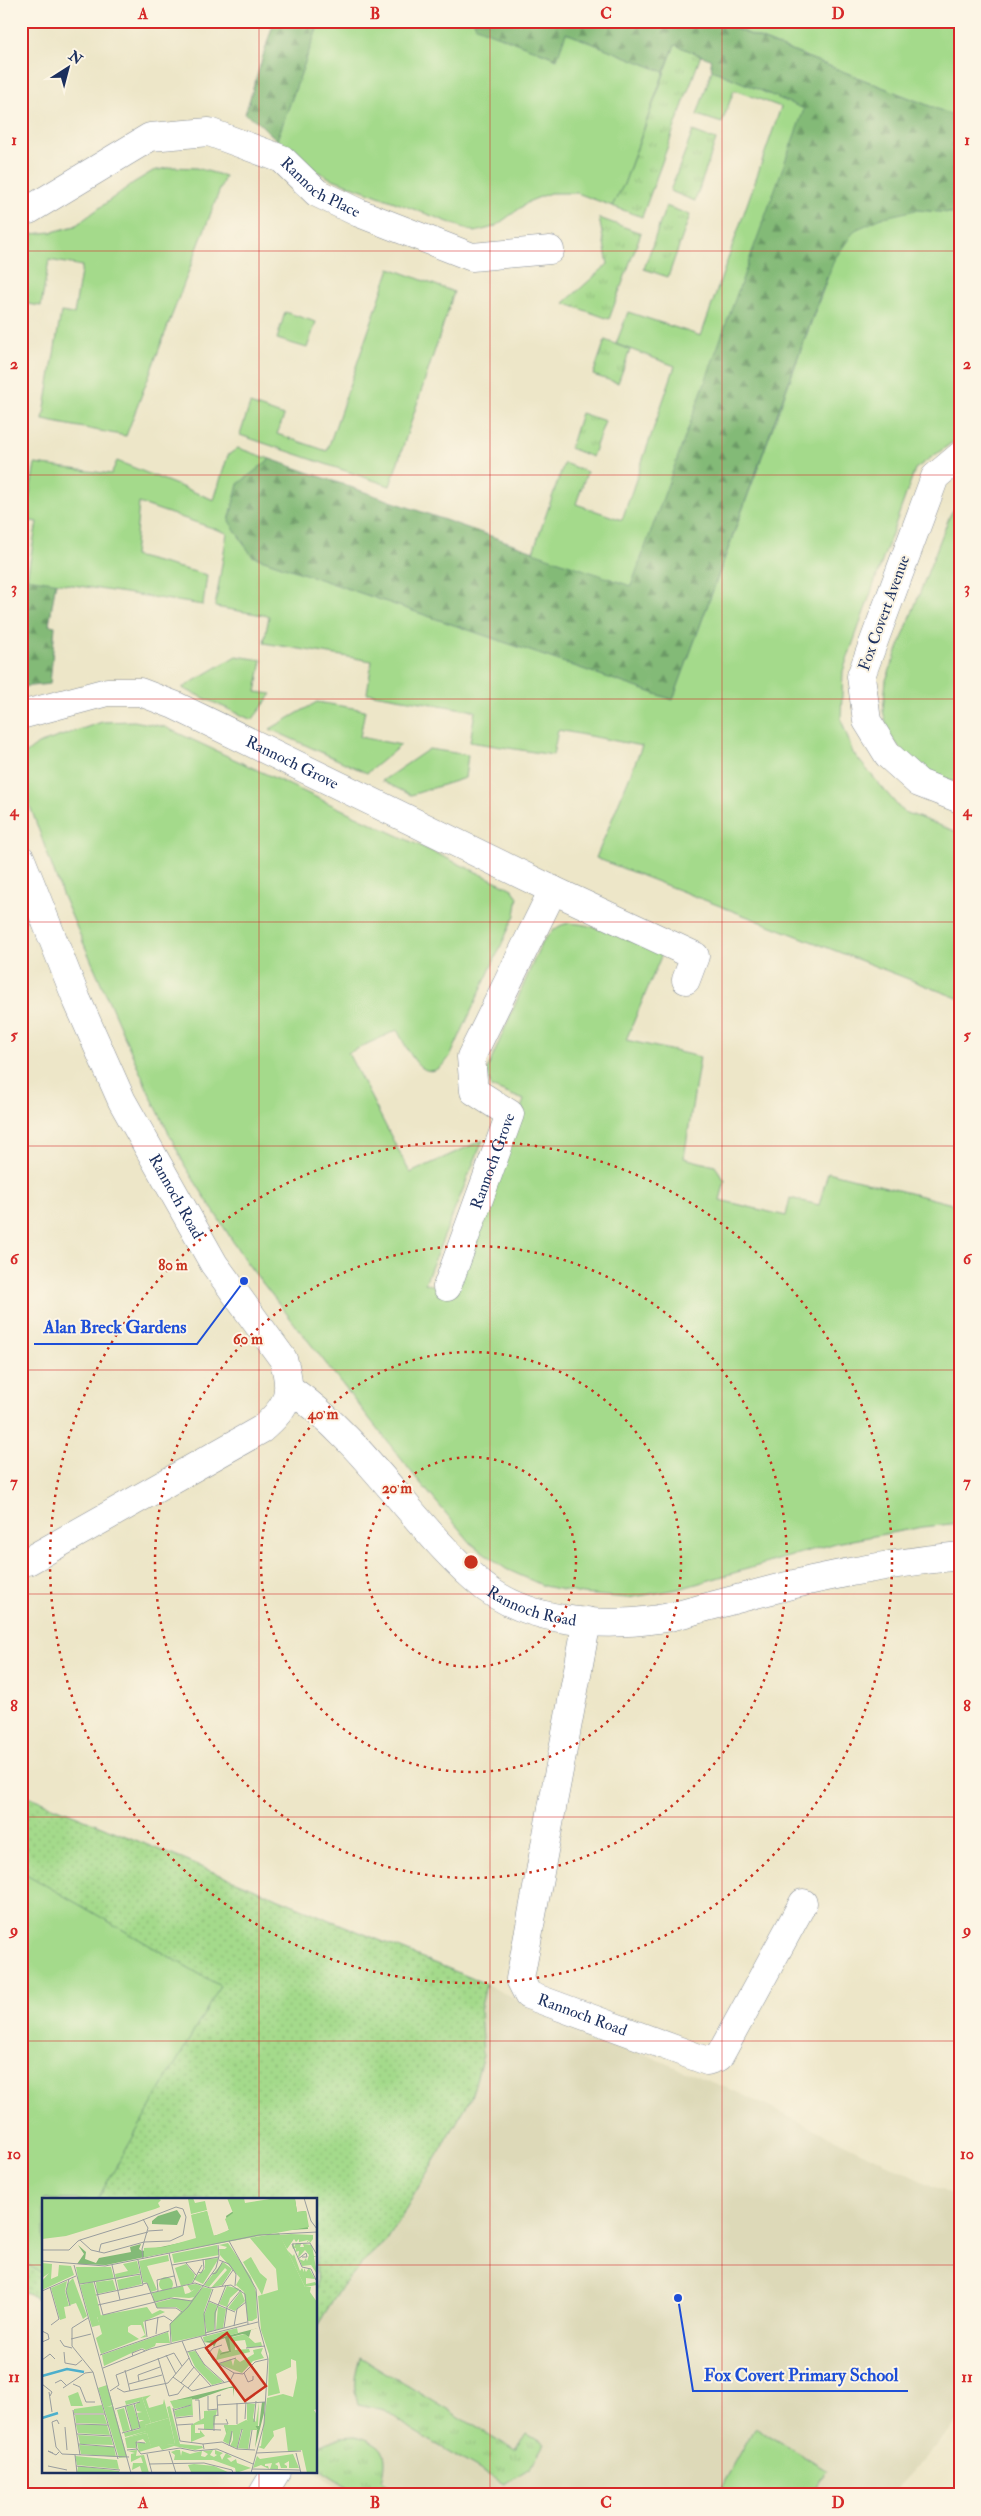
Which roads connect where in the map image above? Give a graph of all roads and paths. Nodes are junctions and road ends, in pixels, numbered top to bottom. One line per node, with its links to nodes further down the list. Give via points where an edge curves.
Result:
1 (21, 210): 2 (street, Rannoch Place, via 29,210 150,137 209,132 282,159 317,193 359,213 472,257)
2 (550, 250)
3 (960, 456): 5 (street, Fox Covert Avenue, via 935,477 861,676 867,722 888,755 919,783)
4 (21, 715): 7 (street, Rannoch Grove, via 108,692 140,692 174,705)
5 (960, 799)
6 (21, 859): 10 (street, Rannoch Road, via 122,1101 214,1264 283,1359)
7 (552, 890): 8 (street, Rannoch Grove, via 694,956); 9 (street, Rannoch Grove, via 471,1057 474,1091 510,1114)
8 (686, 980)
9 (447, 1287)
10 (290, 1389): 12 (street, via 276,1417 262,1429 28,1561); 13 (street, Rannoch Road, via 340,1432 475,1580 525,1609)
11 (960, 1556): 13 (street, Rannoch Road, via 895,1563 659,1619)
12 (21, 1562)
13 (587, 1621): 14 (street, Rannoch Road, via 520,1979 528,1995 707,2061 719,2057)
14 (803, 1903)
15 (275, 2474): 16 (street)
16 (262, 2495)

